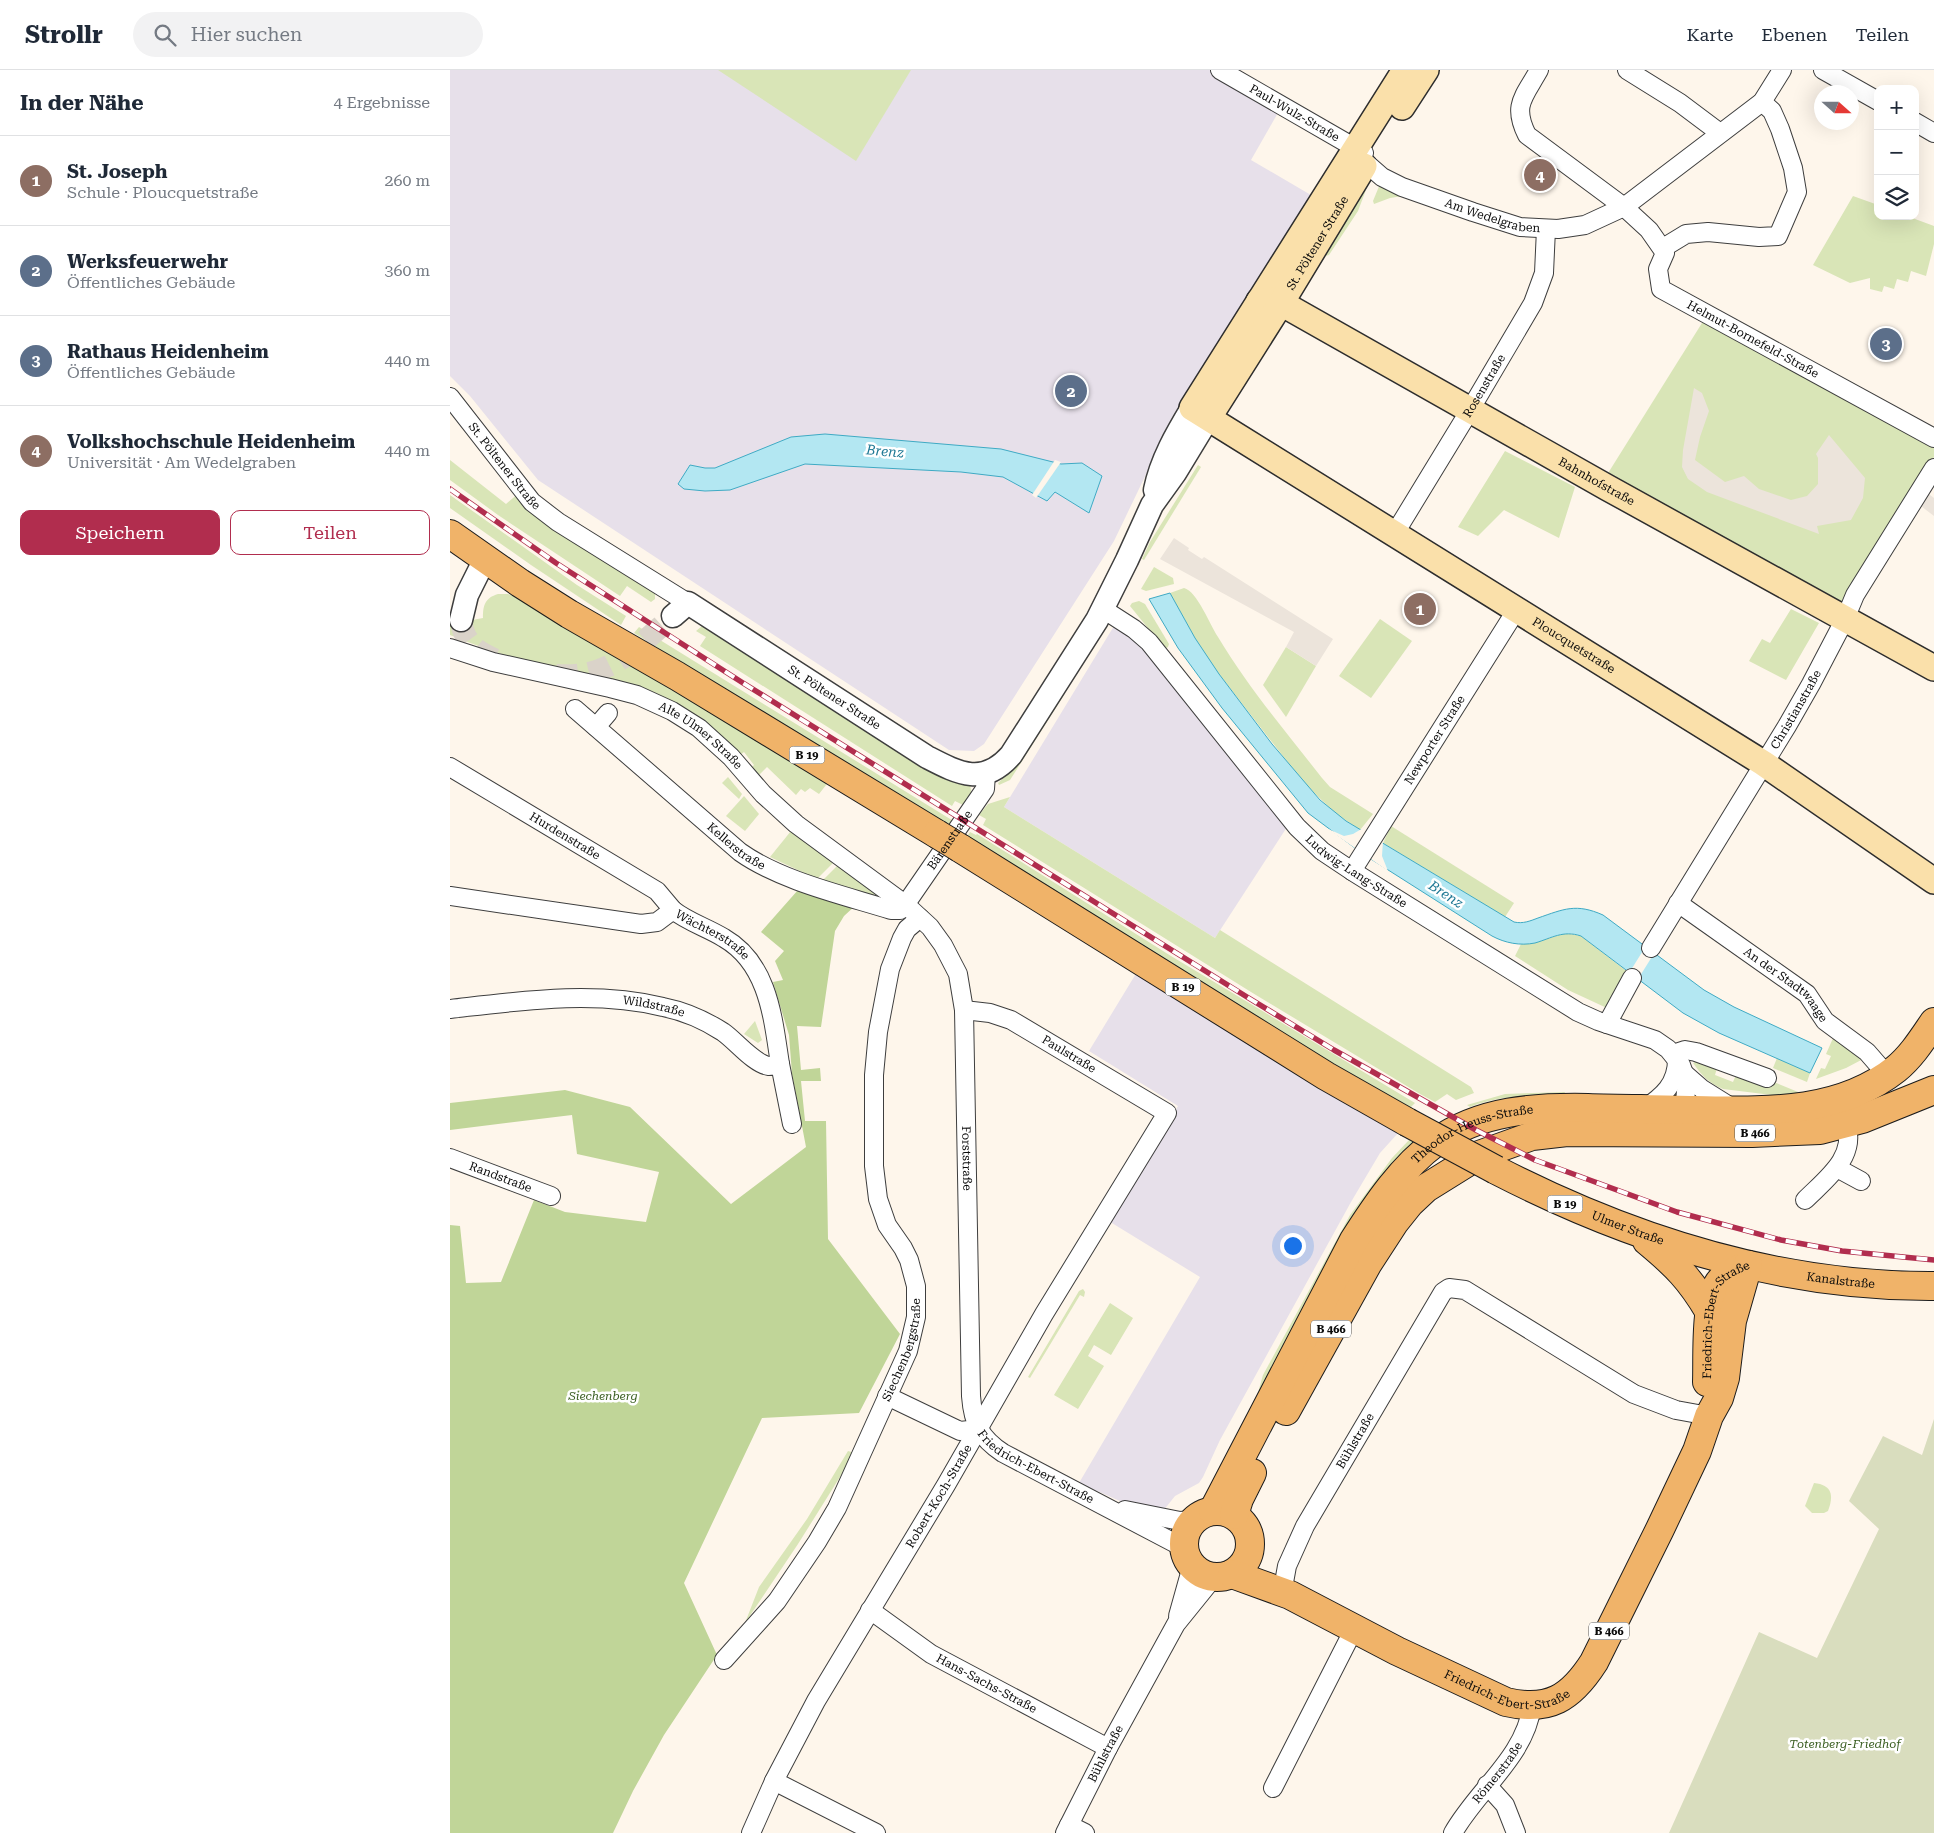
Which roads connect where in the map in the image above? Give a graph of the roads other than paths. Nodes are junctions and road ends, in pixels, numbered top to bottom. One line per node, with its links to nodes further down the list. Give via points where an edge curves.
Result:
1 (1220, 70): 13 (street, Paul-Wulz-Straße)
2 (1405, 70): 13 (main road, St. Pöltener Straße)
3 (1426, 70): 13 (main road, St. Pöltener Straße)
4 (1539, 70): 14 (street, via 1520,105 1520,122 1527,135)
5 (1627, 70): 12 (street)
6 (1782, 70): 9 (street, Am Wedelgraben)
7 (1823, 70): 8 (street)
8 (1874, 99)
9 (1762, 102): 12 (street, Am Wedelgraben); 16 (street, via 1772,111 1780,129 1797,192 1778,236 1686,234)
10 (1919, 124): 11 (street)
11 (1934, 132)
12 (1720, 133): 14 (street, Am Wedelgraben)
13 (1364, 156): 15 (street, Am Wedelgraben, via 1382,176 1402,187 1520,227); 17 (main road, St. Pöltener Straße)
14 (1624, 207): 15 (street, Am Wedelgraben, via 1585,225); 16 (street)
15 (1546, 229): 19 (street, Rosenstraße, via 1544,273 1533,303)
16 (1663, 248): 21 (street, Helmut-Bornefeld-Straße, via 1665,253 1658,269 1661,289)
17 (1270, 302): 19 (main road, Bahnhofstraße); 20 (main road, St. Pöltener Straße)
18 (450, 397): 27 (street, St. Pöltener Straße, via 532,502)
19 (1470, 410): 23 (street, Rosenstraße); 29 (main road, Bahnhofstraße)
20 (1201, 412): 23 (main road, Ploucquetstraße); 26 (street, St. Pöltener Straße, via 1175,473 1152,505)
21 (1934, 438)
22 (1934, 468): 29 (street, Christianstraße, via 1855,595)
23 (1394, 533): 28 (main road, Ploucquetstraße)
24 (450, 534): 25 (main road, B 19)
25 (485, 559): 30 (street, via 467,595); 70 (main road, Ulmer Straße / B 19, bridge, via 569,614 960,848 1326,1076 1496,1170 1567,1205)
26 (1103, 609): 38 (street, St. Pöltener Straße, via 1011,755 1003,764); 39 (street, Ludwig-Lang-Straße, via 1149,642 1302,833)
27 (681, 610): 38 (street, St. Pöltener Straße, via 927,757 965,774)
28 (1517, 610): 36 (main road, Ploucquetstraße); 39 (street, Newporter Straße)
29 (1845, 619): 32 (main road, Bahnhofstraße); 36 (street, Christianstraße)
30 (461, 620)
31 (450, 648): 43 (street, Alte Ulmer Straße, via 493,662 625,691 672,711 712,738 763,794 796,824)
32 (1934, 668)
33 (575, 709): 35 (street, Kellerstraße)
34 (608, 713): 35 (street)
35 (596, 727): 43 (street, Kellerstraße, via 752,861 891,910 900,910)
36 (1764, 763): 40 (main road, Ploucquetstraße); 42 (street, Christianstraße)
37 (450, 767): 44 (street, Hurdenstraße, via 657,891)
38 (986, 773): 43 (street, Bärenstraße, via 985,789)
39 (1352, 871): 51 (street, Ludwig-Lang-Straße, via 1578,1012)
40 (1934, 881)
41 (450, 896): 44 (street, Wächterstraße, via 641,924 657,922)
42 (1678, 903): 46 (street, Christianstraße); 55 (street, An der Stadtwaage, via 1807,994 1825,1020 1867,1052)
43 (906, 905): 45 (street, Forststraße)
44 (673, 910): 53 (street, Wächterstraße, via 725,938 750,961 766,991)
45 (920, 918): 49 (street, Forststraße, via 950,956 961,983); 74 (street, Siechenbergstraße, via 902,938 890,970 878,1032 874,1075 874,1166 878,1199 887,1225 909,1260 916,1286 916,1317 908,1351)
46 (1651, 948)
47 (1632, 978): 51 (street)
48 (450, 1009): 53 (street, Wildstraße, via 534,1000 637,1001 665,1007 707,1023 760,1063 769,1066)
49 (964, 1010): 61 (street, Paulstraße, via 1011,1020); 76 (street, Forststraße, via 971,1396)
50 (1934, 1022): 55 (main road, Theodor-Heuss-Straße / B 466, via 1902,1063)
51 (1607, 1024): 52 (street, Ludwig-Lang-Straße, via 1655,1040)
52 (1674, 1057): 54 (street, Ludwig-Lang-Straße); 56 (street, via 1685,1050 1696,1052); 58 (street, via 1675,1075 1668,1089)
53 (780, 1064): 62 (street)
54 (1686, 1075): 59 (street, via 1686,1094); 60 (street, Ludwig-Lang-Straße)
55 (1887, 1075): 60 (main road, Theodor-Heuss-Straße / B 466, via 1853,1094 1816,1106)
56 (1767, 1078)
57 (1934, 1090): 63 (main road, Theodor-Heuss-Straße / B 466)
58 (1644, 1109): 59 (main road, Theodor-Heuss-Straße / B 466); 78 (main road, Theodor-Heuss-Straße / B 466, via 1514,1111 1492,1116 1451,1133 1417,1159 1385,1194 1354,1240)
59 (1680, 1109): 60 (main road, Theodor-Heuss-Straße / B 466); 64 (street)
60 (1736, 1111)
61 (1167, 1113): 76 (street, Robert-Koch-Straße, via 1062,1284)
62 (792, 1124)
63 (1846, 1124): 64 (main road, Theodor-Heuss-Straße / B 466, via 1820,1130 1783,1132); 66 (street, via 1849,1145)
64 (1664, 1132): 78 (main road, Theodor-Heuss-Straße / B 466, via 1567,1132 1532,1136 1479,1155 1426,1188 1394,1223 1363,1271 1239,1499)
65 (450, 1158): 68 (street, Randstraße)
66 (1837, 1168): 67 (street); 69 (street)
67 (1861, 1181)
68 (551, 1196)
69 (1805, 1200)
70 (1636, 1232): 71 (main road, Ulmer Straße / B 19); 73 (main road, via 1673,1262)
71 (1748, 1265): 72 (main road, Kanalstraße / B 19, via 1858,1283); 73 (main road, Friedrich-Ebert-Straße / B 466, via 1722,1279 1714,1292); 75 (main road, Friedrich-Ebert-Straße / B 466, via 1732,1321 1723,1388)
72 (1934, 1286)
73 (1710, 1311): 75 (main road, Friedrich-Ebert-Straße / B 466, via 1706,1388)
74 (887, 1396): 76 (street, Friedrich-Ebert-Straße, via 960,1432); 84 (street, Siechenbergstraße, via 837,1508 817,1542 777,1602)
75 (1709, 1416): 80 (street, Bühlstraße, via 1676,1410 1634,1394 1465,1290 1448,1288 1305,1526); 85 (main road, Friedrich-Ebert-Straße / B 466, via 1693,1460 1594,1662 1585,1676 1564,1695)
76 (979, 1429): 77 (street, Friedrich-Ebert-Straße, via 985,1440 1003,1453); 81 (street, Robert-Koch-Straße)
77 (1104, 1505): 78 (street, Friedrich-Ebert-Straße, via 1168,1519); 79 (street, Friedrich-Ebert-Straße)
78 (1214, 1516): 79 (main road, B 466, via 1188,1528 1184,1538); 79 (main road, via 1243,1523 1251,1543)
79 (1214, 1564): 80 (main road, Friedrich-Ebert-Straße / B 466); 82 (street, Bühlstraße); 82 (street, Bühlstraße)
80 (1287, 1583): 83 (main road, Friedrich-Ebert-Straße / B 466)
81 (870, 1610): 86 (street, Hans-Sachs-Straße, via 931,1654); 87 (street, Robert-Koch-Straße, via 816,1701)
82 (1176, 1624): 86 (street, Bühlstraße)
83 (1354, 1629): 85 (main road, Friedrich-Ebert-Straße / B 466, via 1496,1698); 89 (street)
84 (724, 1660)
85 (1532, 1706): 88 (street, Römerstraße, via 1520,1741)
86 (1108, 1748): 90 (street, Bühlstraße)
87 (774, 1782): 91 (street, Robert-Koch-Straße); 92 (street)
88 (1487, 1785): 94 (street, Römerstraße); 95 (street, via 1506,1805)
89 (1273, 1788)
90 (1067, 1829): 93 (street)
91 (751, 1833)
92 (876, 1833)
93 (1085, 1833)
94 (1453, 1833)
95 (1516, 1833)

